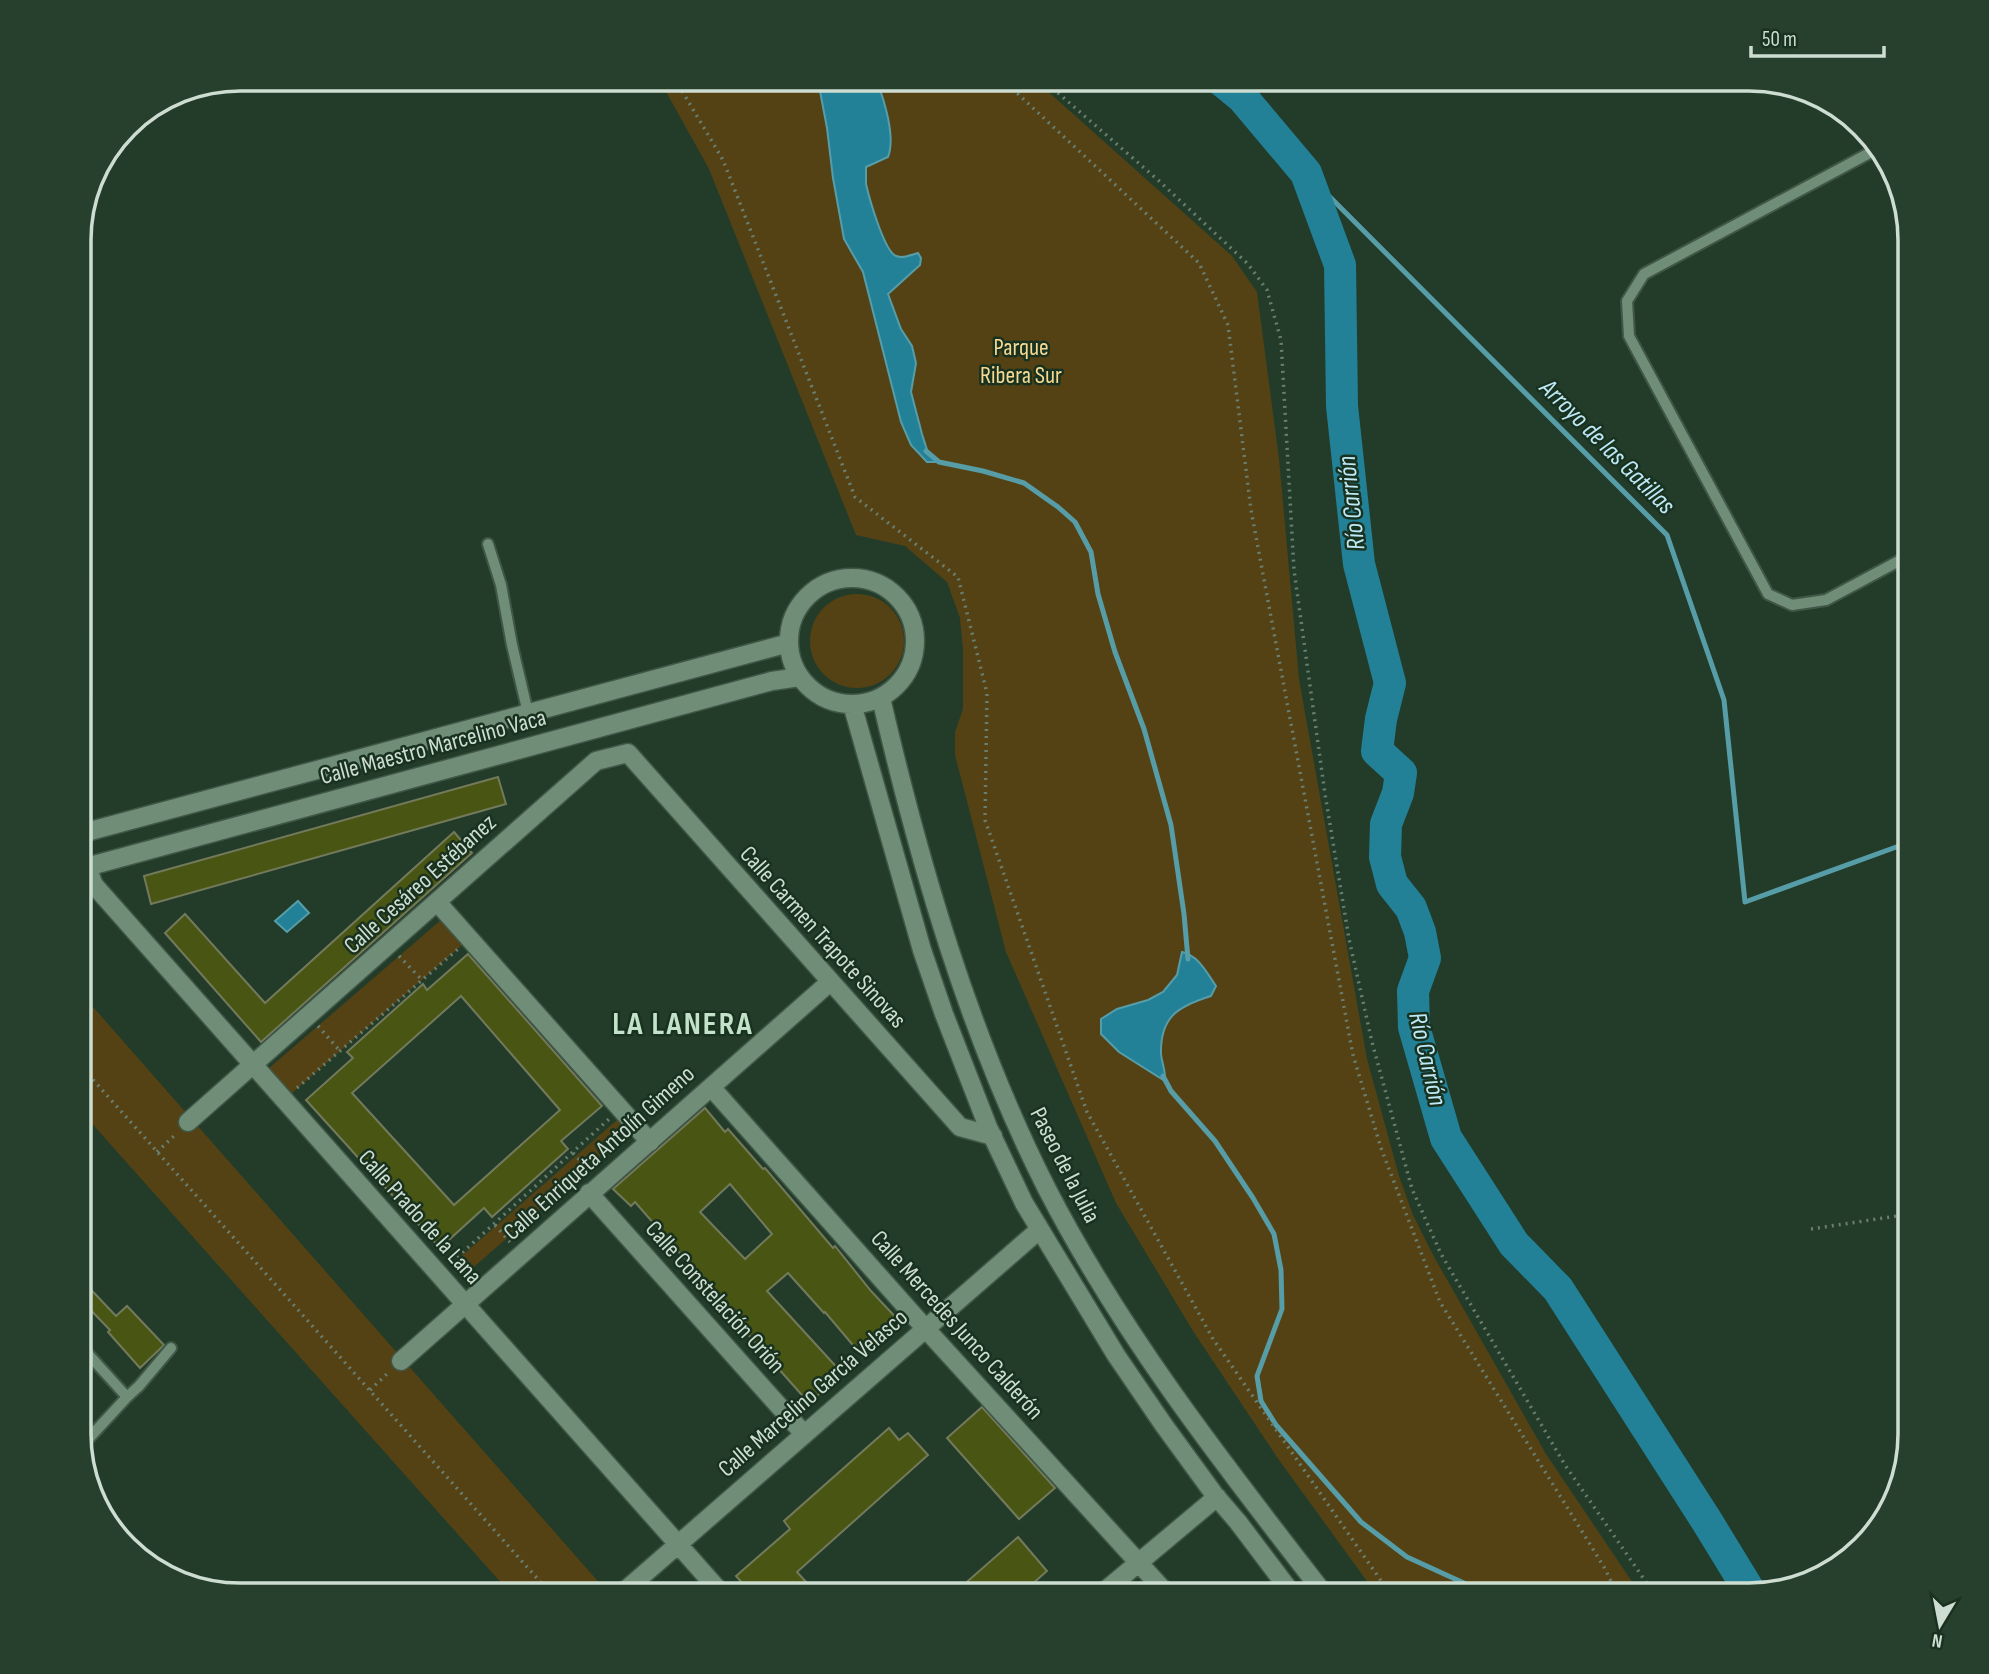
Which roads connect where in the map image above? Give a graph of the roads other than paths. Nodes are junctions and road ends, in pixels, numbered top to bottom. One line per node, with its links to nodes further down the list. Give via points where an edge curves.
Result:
1 (1870, 153): 3 (lane, via 1644,274 1627,301 1629,336 1768,594 1792,605 1826,600)
2 (488, 544): 8 (lane)
3 (1898, 561)
4 (789, 643): 5 (street); 6 (street, via 795,614 819,587 852,578 891,591 906,607 914,627 914,657 905,677); 8 (street, Calle Maestro Marcelino Vaca)
5 (800, 677): 7 (street, via 822,696); 11 (street, Calle Maestro Marcelino Vaca, via 759,684)
6 (881, 698): 7 (street); 38 (street, Paseo de la Julia, via 918,847 961,980 1016,1124 1085,1257 1199,1430)
7 (852, 704): 18 (street, Paseo de la Julia, via 922,950)
8 (528, 713): 10 (street, Calle Maestro Marcelino Vaca)
9 (628, 753): 13 (street, Calle Cesáreo Estébanez, via 596,761); 14 (street, Calle Carmen Trapote Sinovas)
10 (91, 831)
11 (91, 866)
12 (91, 880): 15 (street, Calle Prado de la Lana)
13 (437, 902): 15 (street, Calle Cesáreo Estébanez); 19 (street)
14 (830, 982): 16 (street, Calle Enriqueta Antolín Gimeno); 18 (street, Calle Carmen Trapote Sinovas, via 960,1127)
15 (253, 1066): 17 (street); 22 (street, Calle Prado de la Lana)
16 (711, 1087): 19 (street, Calle Enriqueta Antolín Gimeno); 23 (street, Calle Mercedes Junco Calderón)
17 (188, 1122)
18 (993, 1136): 21 (street, Paseo de la Julia)
19 (650, 1142): 20 (street, Calle Enriqueta Antolín Gimeno)
20 (589, 1193): 22 (street, Calle Enriqueta Antolín Gimeno); 28 (street, Calle Constelación Orión)
21 (1039, 1230): 23 (street, Calle Marcelino García Velasco); 30 (street, Paseo de la Julia, via 1116,1355)
22 (466, 1305): 26 (street, Calle Enriqueta Antolín Gimeno); 31 (street, Calle Prado de la Lana)
23 (925, 1328): 28 (street, Calle Marcelino García Velasco); 32 (street, Calle Mercedes Junco Calderón)
24 (172, 1348): 27 (lane)
25 (91, 1358): 27 (lane)
26 (401, 1361)
27 (127, 1397): 29 (lane)
28 (804, 1434): 31 (street, Calle Marcelino García Velasco)
29 (91, 1436)
30 (1217, 1497): 32 (street); 37 (street, Paseo de la Julia)
31 (677, 1544): 33 (street, Calle Marcelino García Velasco); 34 (street, Calle Prado de la Lana)
32 (1139, 1561): 35 (street); 36 (street, Calle Mercedes Junco Calderón)
33 (633, 1583)
34 (712, 1583)
35 (1114, 1583)
36 (1158, 1583)
37 (1284, 1583)
38 (1316, 1583)

